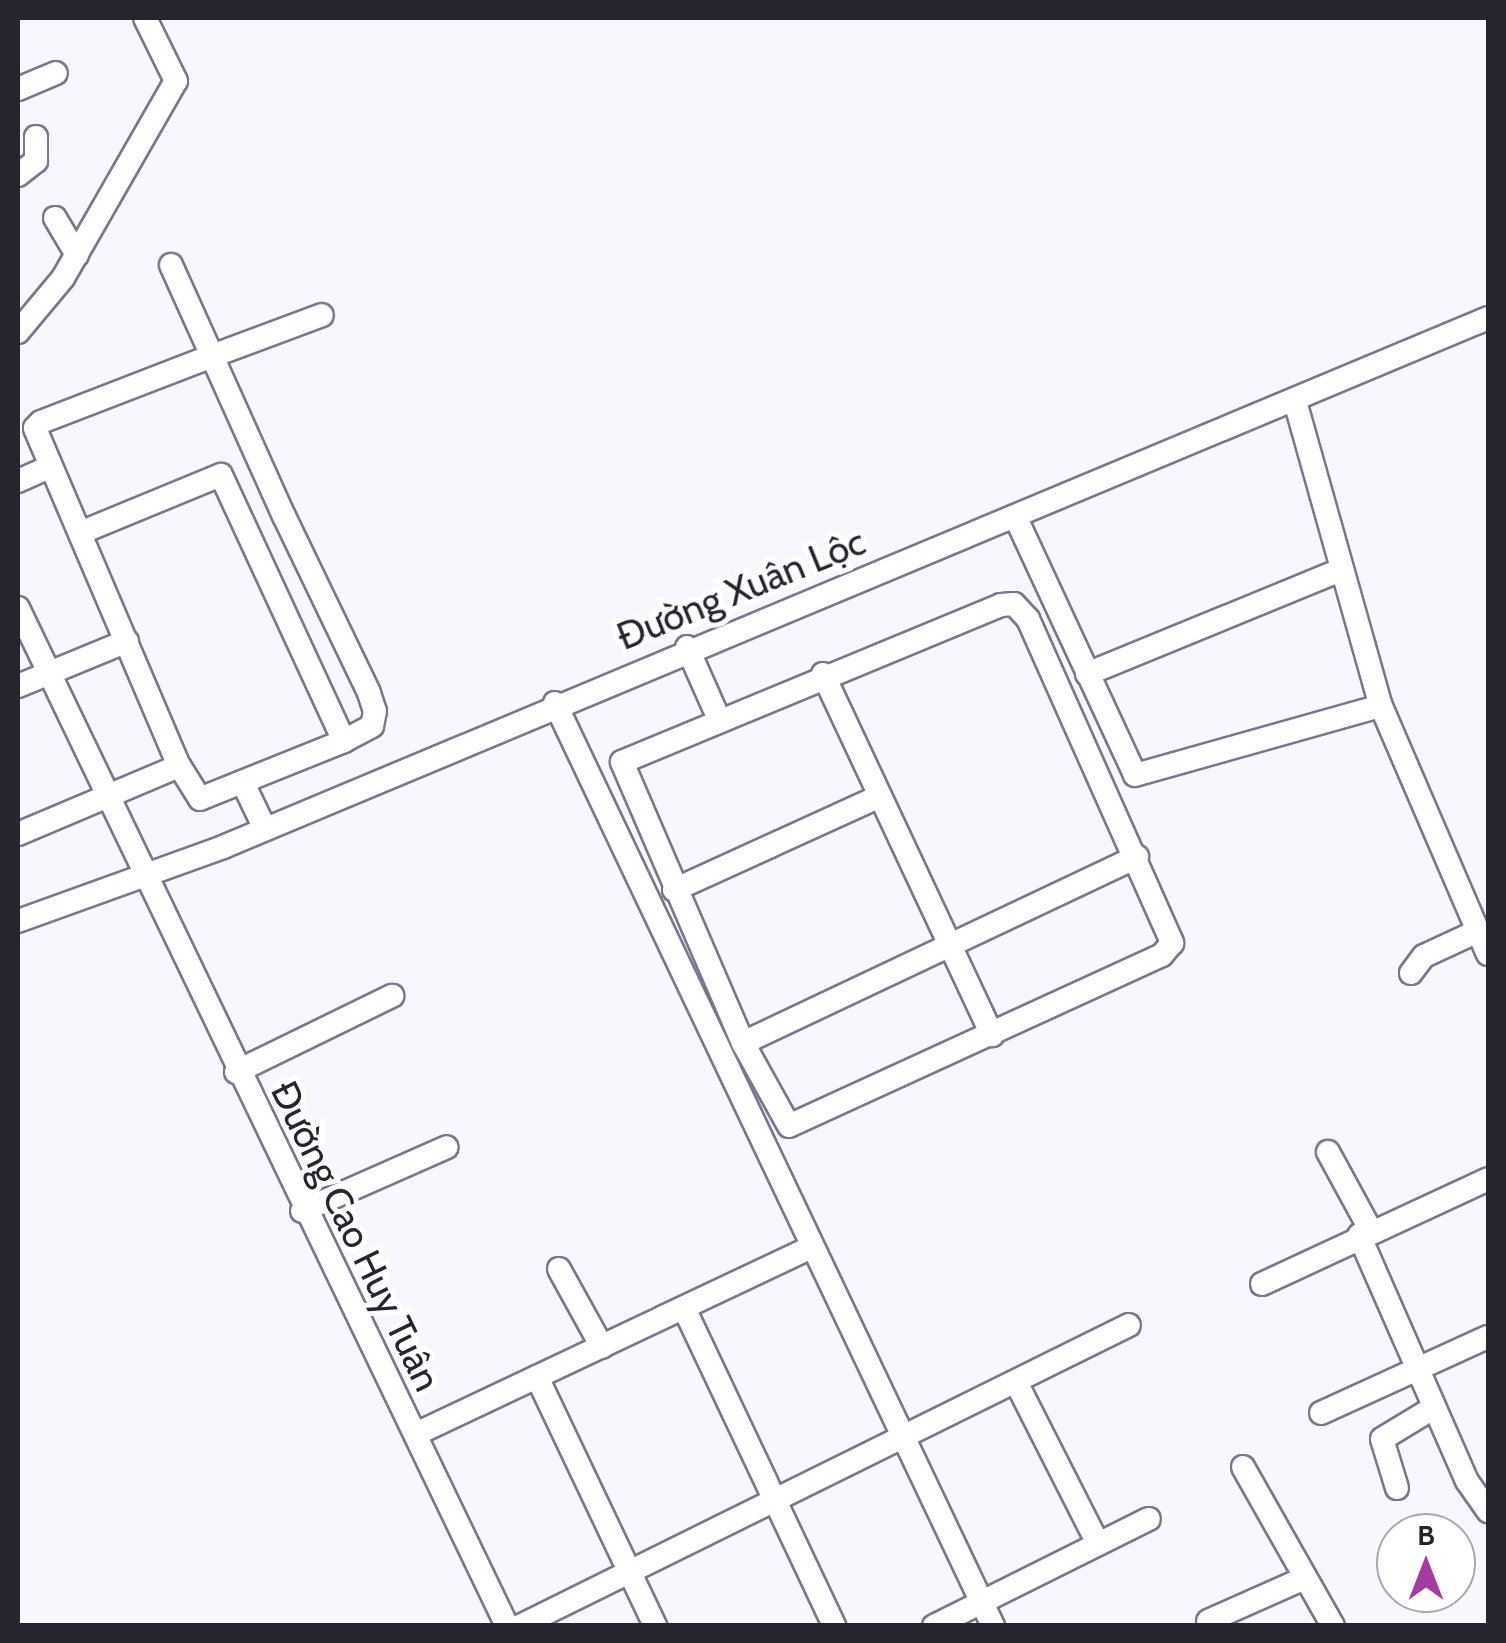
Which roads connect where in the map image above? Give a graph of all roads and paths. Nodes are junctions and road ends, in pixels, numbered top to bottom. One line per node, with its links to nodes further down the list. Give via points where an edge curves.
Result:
1 (145, 18): 7 (street, via 176,80)
2 (56, 73): 3 (street)
3 (18, 88)
4 (36, 137): 5 (street, via 36,161)
5 (18, 175)
6 (55, 218): 7 (street)
7 (76, 255): 11 (street)
8 (171, 265): 12 (street)
9 (322, 315): 12 (street)
10 (1488, 318): 13 (street, Đường Xuân Lộc)
11 (18, 332)
12 (212, 356): 14 (street, via 41,422 36,433); 29 (street, via 375,711 372,726)
13 (1295, 400): 16 (street, Đường Xuân Lộc); 18 (street)
14 (50, 467): 15 (street); 17 (street)
15 (18, 482)
16 (1015, 516): 21 (street, Đường Xuân Lộc); 24 (street)
17 (80, 532): 20 (street); 29 (street, via 221,475)
18 (1340, 570): 24 (street); 27 (street)
19 (18, 608): 22 (street, Đường Cao Huy Tuân)
20 (127, 641): 22 (street); 30 (street)
21 (688, 648): 26 (street, Đường Xuân Lộc); 28 (street)
22 (48, 674): 25 (street); 33 (street, Đường Cao Huy Tuân)
23 (823, 674): 28 (street); 32 (street); 36 (street, via 1001,604 1020,607)
24 (1087, 674): 27 (street, via 1135,776)
25 (18, 686)
26 (555, 703): 34 (street, Đường Xuân Lộc); 53 (street)
27 (1381, 706): 40 (street)
28 (718, 717): 38 (street, via 622,762)
29 (344, 741): 31 (street)
30 (179, 766): 31 (street, via 200,799); 33 (street)
31 (243, 783): 34 (street)
32 (880, 796): 38 (street); 41 (street)
33 (103, 798): 35 (street); 37 (street, Đường Cao Huy Tuân)
34 (265, 829): 37 (street, Đường Xuân Lộc)
35 (18, 834)
36 (1137, 857): 41 (street); 45 (street, via 1172,928 1170,948)
37 (143, 878): 39 (street, Đường Xuân Lộc); 47 (street, Đường Cao Huy Tuân)
38 (674, 890): 46 (street)
39 (18, 921)
40 (1478, 932): 42 (street); 43 (street, via 1424,956)
41 (950, 944): 45 (street); 46 (street)
42 (1488, 954)
43 (1411, 973)
44 (392, 996): 47 (street)
45 (992, 1035): 46 (street, via 796,1126 780,1120)
46 (743, 1043)
47 (236, 1072): 51 (street, Đường Cao Huy Tuân)
48 (447, 1147): 51 (street)
49 (1328, 1152): 52 (street)
50 (1488, 1179): 52 (street)
51 (302, 1211): 65 (street, Đường Cao Huy Tuân)
52 (1364, 1232): 55 (street); 60 (street)
53 (809, 1248): 56 (street); 66 (street)
54 (559, 1269): 59 (street)
55 (1262, 1284)
56 (684, 1308): 59 (street); 69 (street)
57 (1129, 1325): 62 (street)
58 (1488, 1337): 60 (street)
59 (602, 1347): 61 (street)
60 (1416, 1367): 63 (street); 64 (street)
61 (537, 1377): 65 (street); 73 (street)
62 (1017, 1384): 66 (street); 72 (street)
63 (1433, 1408): 68 (street, via 1382,1439); 70 (street)
64 (1321, 1413)
65 (416, 1434): 77 (street, Đường Cao Huy Tuân)
66 (901, 1443): 69 (street); 75 (street)
67 (1243, 1467): 74 (street)
68 (1397, 1488)
69 (774, 1502): 73 (street); 80 (street)
70 (1488, 1512)
71 (1149, 1519): 72 (street)
72 (1098, 1544): 75 (street)
73 (629, 1571): 78 (street); 79 (street)
74 (1305, 1578): 76 (street); 83 (street)
75 (981, 1602): 81 (street); 82 (street)
76 (1208, 1621)
77 (507, 1626)
78 (520, 1626)
79 (655, 1626)
80 (834, 1626)
81 (934, 1626)
82 (992, 1626)
83 (1333, 1626)

